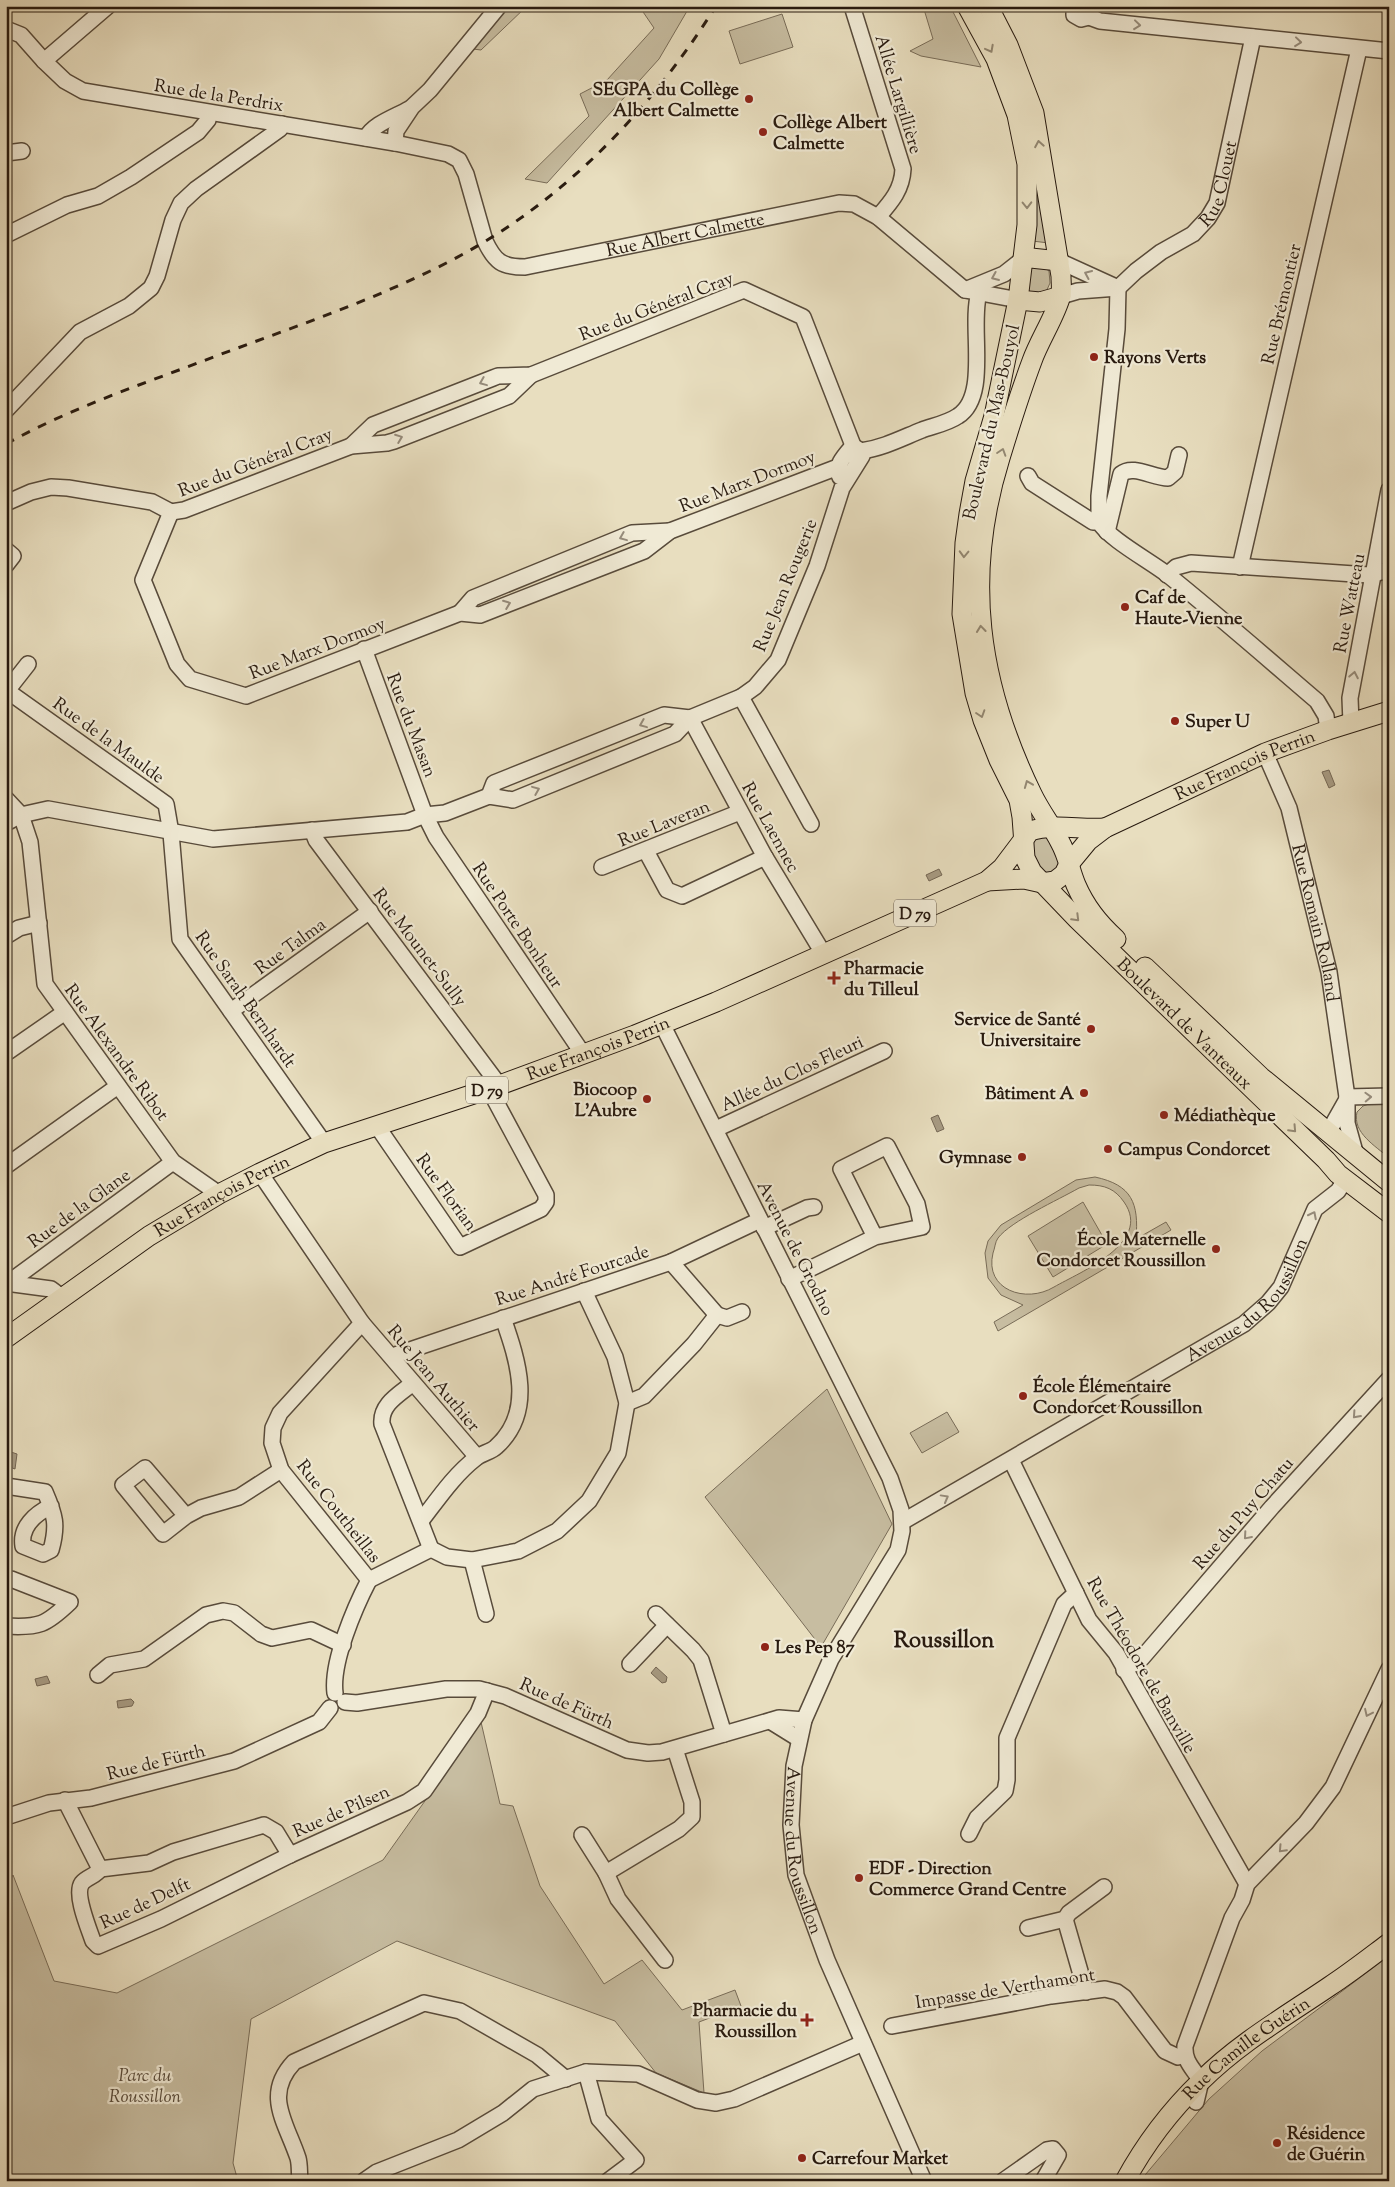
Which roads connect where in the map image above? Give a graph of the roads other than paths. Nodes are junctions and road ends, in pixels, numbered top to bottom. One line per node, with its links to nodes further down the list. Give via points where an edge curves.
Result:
1 (108, 6): 12 (street)
2 (499, 6): 13 (street, via 430,90)
3 (852, 6): 21 (street, Allée Largillière, via 903,169 902,182)
4 (967, 6): 23 (main road, Boulevard du Mas-Bouyol, one-way to 23, via 996,59 1017,115 1027,164)
5 (988, 6): 24 (main road, Boulevard du Mas-Bouyol, one-way to 5, via 1034,113 1008,45)
6 (1074, 6): 7 (street, via 1076,17 1084,19)
7 (1090, 12): 9 (street, one-way to 9, via 1100,21)
8 (6, 30): 12 (street, Rue de la Perdrix, via 21,35)
9 (1253, 37): 10 (street, one-way to 10); 25 (street, Rue Clouet, via 1217,203 1193,234 1162,252)
10 (1359, 49): 11 (street); 43 (street, Rue Brémontier)
11 (1389, 51)
12 (44, 61): 14 (street, Rue de la Perdrix, via 65,81 83,91)
13 (412, 107): 16 (street, via 368,133); 17 (street, via 396,131)
14 (210, 114): 15 (street, Rue de la Perdrix); 22 (street, via 198,132 122,182 98,196 67,204)
15 (282, 124): 16 (street, Rue de la Perdrix); 30 (street, via 278,131 181,203 151,288 129,306 80,332)
16 (366, 138): 17 (street, Rue de la Perdrix)
17 (394, 143): 20 (street, Rue de la Perdrix)
18 (22, 151): 19 (street)
19 (6, 153)
20 (448, 154): 21 (street, Rue Albert Calmette, via 459,160 466,174 490,250 498,261 510,267 525,267 839,203 854,204)
21 (878, 217): 26 (street, Rue Albert Calmette)
22 (6, 235)
23 (1027, 259): 24 (main road); 26 (street, one-way to 26); 28 (main road, Boulevard du Mas-Bouyol)
24 (1059, 261): 25 (street, one-way to 24); 27 (main road, Boulevard du Mas-Bouyol)
25 (1118, 288): 27 (street); 39 (street, via 1117,329 1099,496)
26 (972, 292): 28 (street); 32 (street, via 976,375 972,401 959,416 876,449)
27 (1060, 296): 28 (main road, via 1040,302); 63 (main road, Boulevard du Mas-Bouyol, one-way to 27, via 1031,792 997,708 982,640 979,563 985,511 1000,458 1032,360)
28 (1018, 300): 67 (main road, Boulevard du Mas-Bouyol, one-way to 67, via 969,514 962,614 975,693 989,735 1019,800)
29 (531, 375): 31 (street, Rue du Général Cray, one-way to 29, via 388,443 509,396); 31 (street, Rue du Général Cray, one-way to 31, via 492,378 373,426); 32 (street, Rue du Général Cray, via 744,290 803,318)
30 (6, 410)
31 (351, 446): 38 (street, Rue du Général Cray, via 184,510)
32 (859, 452): 34 (street, via 851,448 845,455)
33 (1179, 455): 39 (street, via 1176,472 1168,478 1133,471 1121,474)
34 (843, 472): 40 (street, Rue Marx Dormoy); 50 (street, Rue Jean Rougerie, via 817,566 778,660 755,687)
35 (1028, 476): 39 (street, via 1032,483)
36 (1389, 490): 44 (street, Rue Watteau)
37 (6, 503): 38 (street, via 31,492 59,487 152,502)
38 (171, 512): 47 (street, Rue Marx Dormoy, via 143,580 177,664 190,679 246,696)
39 (1103, 527): 45 (street)
40 (670, 531): 46 (street, Rue Marx Dormoy, one-way to 40, via 480,615 644,550); 46 (street, Rue Marx Dormoy, one-way to 46, via 632,533 473,598)
41 (6, 550): 42 (street, via 13,556)
42 (6, 565)
43 (1240, 567): 44 (street, via 1369,575); 45 (street, via 1183,564)
44 (1382, 571): 53 (street, Rue Watteau, one-way to 44, via 1350,698)
45 (1168, 574): 54 (street, via 1317,701 1326,716)
46 (460, 613): 47 (street, Rue Marx Dormoy)
47 (364, 649): 60 (street, Rue du Masan)
48 (28, 664): 49 (street)
49 (7, 691): 66 (street, Rue de la Maulde, via 166,804)
50 (740, 697): 52 (street, Rue Jean Rougerie); 62 (street)
51 (1389, 711): 53 (main road, Rue François Perrin)
52 (690, 718): 56 (street, Rue Jean Rougerie, one-way to 52, via 513,800 675,734); 56 (street, Rue Jean Rougerie, one-way to 56, via 664,716 494,783); 58 (street, Rue Laennec)
53 (1351, 723): 54 (main road, Rue François Perrin)
54 (1328, 730): 55 (main road, Rue François Perrin)
55 (1265, 754): 64 (main road, Rue François Perrin); 87 (street, Rue Romain Rolland, via 1289,808 1327,962)
56 (489, 796): 60 (street, Rue Jean Rougerie, via 445,813)
57 (6, 799): 59 (street)
58 (740, 812): 68 (street, Rue Laveran); 69 (street, Rue Laennec)
59 (21, 815): 61 (street, Rue Jean Rougerie); 66 (street, Rue Jean Rougerie, via 48,809); 75 (street, Rue Alexandre Ribot, via 30,842)
60 (425, 815): 65 (street, Rue Jean Rougerie, via 407,822); 83 (street, Rue Porte Bonheur, via 436,837)
61 (6, 823)
62 (811, 824)
63 (1051, 827): 64 (main road, Rue François Perrin); 67 (main road, Rue François Perrin, via 1030,831); 70 (main road, Boulevard de Vanteaux)
64 (1105, 828): 70 (main road, Rue François Perrin, via 1088,841)
65 (312, 830): 66 (street, Rue Jean Rougerie, via 213,839); 74 (street, Rue Mounet-Sully, via 316,840)
66 (172, 833): 78 (street, Rue Sarah Bernhardt, via 180,939)
67 (1023, 840): 72 (main road, Rue François Perrin, via 1002,868); 73 (main road, Boulevard de Vanteaux, via 1025,858)
68 (646, 850): 69 (street, via 667,890 682,896); 71 (street, Rue Laveran)
69 (765, 857): 77 (street, Rue Laennec)
70 (1069, 864): 73 (main road, Rue François Perrin, via 1060,878); 91 (main road, Boulevard de Vanteaux, via 1080,892 1100,924)
71 (602, 868)
72 (986, 881): 73 (main road, Rue François Perrin, via 1024,879); 77 (main road, Rue François Perrin / D 79)
73 (1042, 883): 91 (main road, Boulevard de Vanteaux, one-way to 91, via 1203,1042)
74 (370, 911): 78 (street, Rue Talma); 85 (street, Rue Mounet-Sully, via 494,1075)
75 (39, 923): 76 (street, via 19,928); 79 (street, Rue Alexandre Ribot, via 45,984)
76 (6, 936)
77 (824, 953): 80 (main road, Rue François Perrin / D 79)
78 (232, 1011): 90 (street, Rue Sarah Bernhardt)
79 (64, 1012): 82 (street); 84 (street, Rue Alexandre Ribot)
80 (662, 1024): 83 (main road, Rue François Perrin / D 79); 89 (street, Avenue de Grodno)
81 (884, 1052): 89 (street, Allée du Clos Fleuri)
82 (6, 1053)
83 (583, 1054): 85 (main road, Rue François Perrin / D 79)
84 (118, 1086): 92 (street, Rue Alexandre Ribot); 93 (street)
85 (494, 1087): 88 (main road, Rue François Perrin / D 79); 88 (street, Rue Florian, via 546,1195 546,1202 541,1209 460,1248)
86 (1389, 1096): 87 (street, one-way to 86)
87 (1347, 1098): 91 (street); 94 (street, Rue Romain Rolland)
88 (377, 1126): 90 (main road, Rue François Perrin / D 79)
89 (716, 1130): 100 (street, Avenue de Grodno)
90 (324, 1144): 95 (main road, Rue François Perrin / D 79)
91 (1327, 1146): 94 (main road, Boulevard de Vanteaux); 94 (main road, Boulevard de Vanteaux)
92 (174, 1162): 97 (street, Rue Alexandre Ribot); 104 (street, Rue de la Glane)
93 (6, 1166)
94 (1350, 1166): 96 (main road, Boulevard de Vanteaux); 99 (main road, Boulevard de Vanteaux); 117 (street, Avenue du Roussillon, one-way to 94, via 1257,1314 1281,1287 1315,1209 1338,1191)
95 (260, 1172): 97 (main road, Rue François Perrin / D 79); 110 (street)
96 (1389, 1182)
97 (219, 1194): 106 (main road, Rue François Perrin / D 79, via 149,1236)
98 (814, 1208): 100 (street, Rue André Fourcade)
99 (1389, 1213)
100 (762, 1224): 102 (street, Rue André Fourcade); 103 (street, Avenue de Grodno)
101 (875, 1237): 101 (street, via 922,1227 917,1204 888,1146 841,1169); 103 (street)
102 (671, 1262): 105 (street, Rue André Fourcade); 108 (street)
103 (789, 1279): 120 (street, Avenue de Grodno)
104 (7, 1283): 106 (street, via 52,1288)
105 (584, 1291): 109 (street, Rue André Fourcade); 115 (street, via 615,1357)
106 (64, 1298): 111 (main road, Rue François Perrin / D 79)
107 (742, 1312): 108 (street, via 727,1318)
108 (717, 1315): 115 (street, via 644,1396)
109 (503, 1318): 112 (street, Rue André Fourcade); 116 (street, via 517,1360 521,1390 513,1428 495,1448)
110 (362, 1323): 112 (street, Rue Jean Authier); 118 (street, Rue Coutheillas, via 280,1413 273,1428 272,1443)
111 (6, 1338)
112 (392, 1356): 114 (street, Rue Jean Authier)
113 (1389, 1379): 135 (street, Rue du Puy Chatu, one-way to 135, via 1138,1661)
114 (413, 1383): 116 (street, Rue Jean Authier); 123 (street, via 385,1407 382,1424)
115 (627, 1403): 126 (street, via 618,1452 589,1501 557,1531 518,1551)
116 (477, 1457): 123 (street, via 448,1486)
117 (1011, 1460): 124 (street, Avenue du Roussillon, one-way to 117); 129 (street, Rue Théodore de Banville)
118 (281, 1470): 122 (street, via 239,1497); 128 (street, Rue Coutheillas)
119 (6, 1486): 121 (street, via 45,1492)
120 (895, 1489): 124 (street, Avenue du Roussillon)
121 (51, 1506)
122 (186, 1516)
123 (421, 1521): 125 (street)
124 (902, 1522): 140 (street, Avenue du Roussillon, via 895,1556 832,1659)
125 (431, 1549): 126 (street, via 447,1557); 128 (street)
126 (472, 1560): 130 (street)
127 (11, 1579): 131 (street, via 70,1602 51,1621 29,1627)
128 (369, 1580): 132 (street, Rue Coutheillas, via 352,1612)
129 (1076, 1592): 135 (street, Rue Théodore de Banville, via 1090,1620 1116,1653); 147 (street, via 1064,1604 1007,1738 1004,1791 977,1818)
130 (486, 1614)
131 (6, 1626)
132 (343, 1645): 136 (street, via 311,1630 272,1638 261,1634 234,1613 223,1611 206,1615 144,1659 110,1665); 138 (street, Rue Coutheillas, via 333,1678)
133 (630, 1664): 142 (street, via 662,1619 701,1660)
134 (1389, 1668): 152 (street, one-way to 152, via 1333,1787 1306,1823)
135 (1124, 1670): 152 (street, Rue Théodore de Banville)
136 (98, 1675)
137 (487, 1691): 138 (street, Rue de Fürth, via 446,1689 357,1702); 144 (street, Rue de Fürth, via 627,1750 648,1753); 149 (street, Rue de Pilsen, via 478,1714 424,1791 407,1802)
138 (340, 1697): 139 (street, Rue Coutheillas, via 331,1694 327,1701)
139 (330, 1708): 145 (street, Rue de Fürth, via 319,1722 234,1761 91,1798)
140 (804, 1720): 141 (street, Rue de Fürth, via 779,1718); 143 (street, Avenue du Roussillon)
141 (770, 1721): 142 (street, Rue de Fürth); 143 (street)
142 (724, 1734): 144 (street, Rue de Fürth)
143 (799, 1739): 161 (street, Avenue du Roussillon, via 791,1825 796,1875 827,1960)
144 (676, 1749): 151 (street, via 692,1802 692,1817 679,1829)
145 (65, 1800): 146 (street, Rue de Fürth); 150 (street)
146 (6, 1817)
147 (970, 1834)
148 (582, 1835): 151 (street)
149 (290, 1855): 150 (street, Rue de Pilsen, via 276,1832 264,1825 149,1862); 150 (street, Rue de Delft, via 161,1919 98,1946 93,1941 78,1892 82,1883)
150 (100, 1869)
151 (606, 1873): 157 (street, via 618,1899)
152 (1247, 1884): 162 (street, via 1190,2029)
153 (1104, 1887): 154 (street)
154 (1065, 1919): 155 (street); 159 (street)
155 (1028, 1928)
156 (1389, 1943): 158 (main road, Rue Camille Guérin)
157 (664, 1960)
158 (1332, 1985): 165 (main road, Rue Camille Guérin, via 1274,2022); 166 (main road, Rue Camille Guérin)
159 (1086, 1992): 160 (street, Impasse de Verthamont); 162 (street, Impasse de Verthamont, via 1105,1989 1117,1992 1165,2051)
160 (892, 2026)
161 (863, 2043): 163 (street, via 734,2099 716,2103 698,2100 638,2074); 170 (street, Avenue du Roussillon)
162 (1184, 2055): 165 (street)
163 (586, 2072): 164 (street); 169 (street, via 599,2119 636,2160)
164 (566, 2079): 167 (street, via 537,2056 460,2011 424,2003 294,2062 284,2072 279,2082 280,2114 298,2160); 168 (street, via 533,2089 503,2113 458,2140 377,2172)
165 (1201, 2081): 166 (street, Rue Camille Guérin); 173 (main road, via 1161,2126)
166 (1196, 2102): 174 (main road)
167 (300, 2181)
168 (364, 2181)
169 (608, 2181)
170 (924, 2181)
171 (1002, 2181): 172 (street, via 1053,2149 1058,2155)
172 (1043, 2181)
173 (1124, 2181)
174 (1133, 2181)

